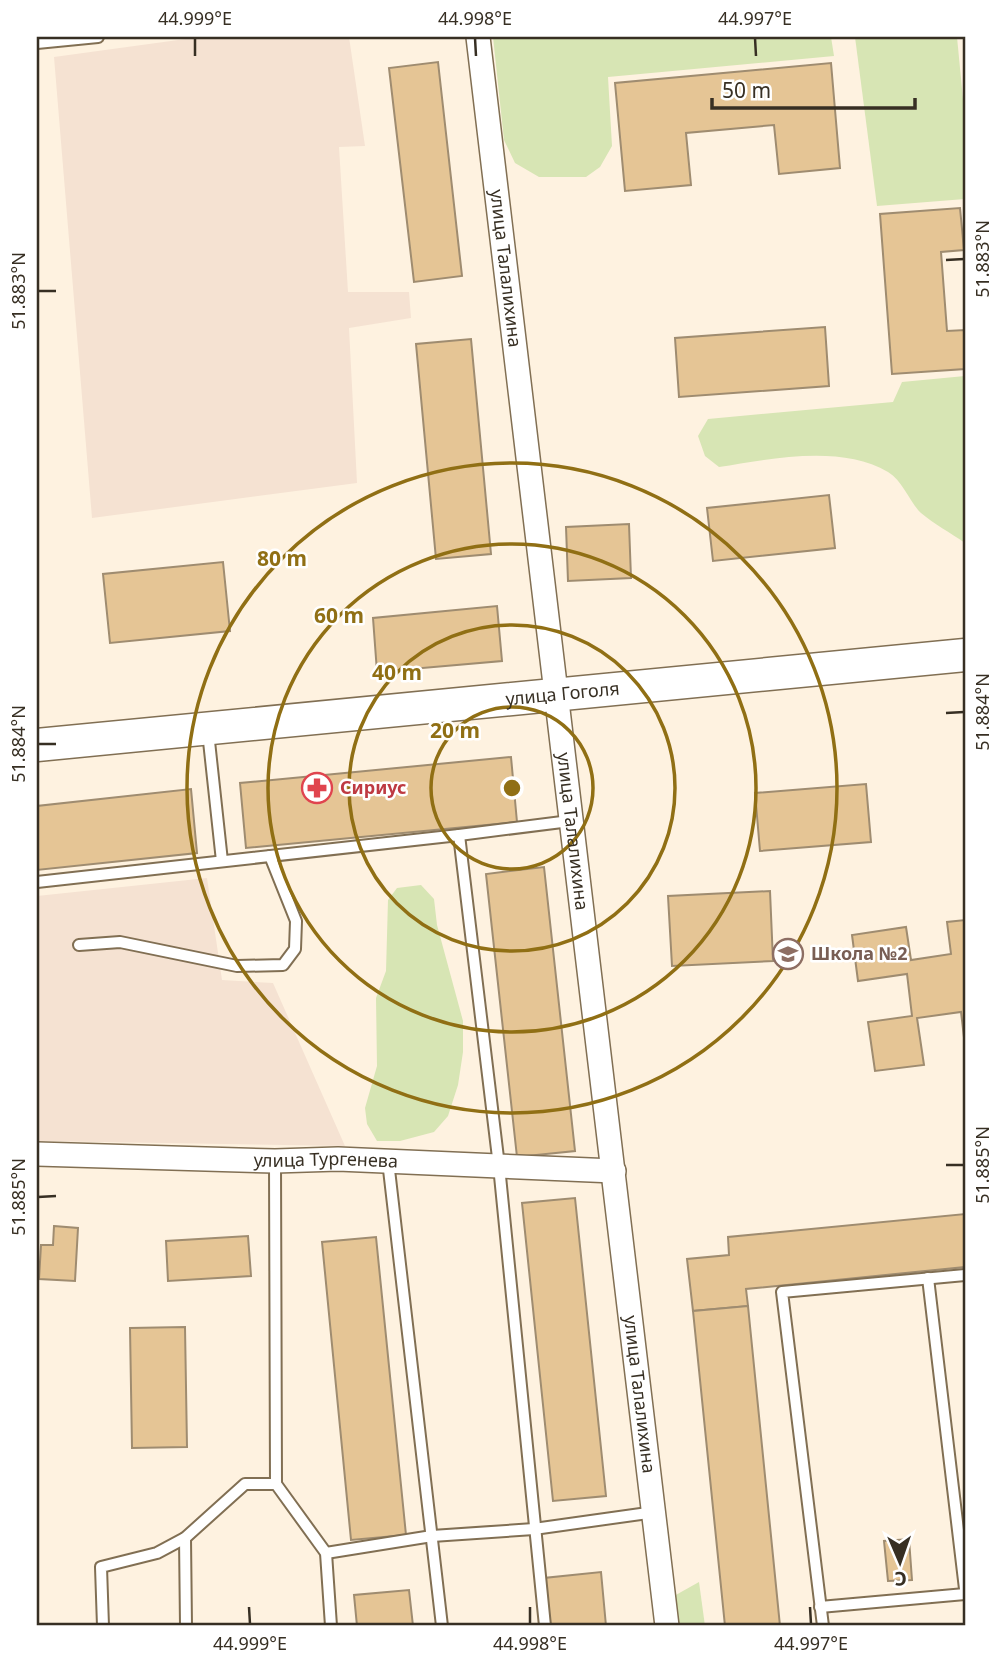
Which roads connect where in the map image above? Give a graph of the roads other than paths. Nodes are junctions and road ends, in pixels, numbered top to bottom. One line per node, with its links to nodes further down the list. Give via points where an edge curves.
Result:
1 (98, 37): 3 (lane)
2 (478, 37): 5 (street, улица Талалихина)
3 (37, 43)
4 (965, 655): 5 (street, улица Гоголя)
5 (557, 696): 6 (street, улица Гоголя); 8 (street, улица Талалихина)
6 (208, 728): 7 (street, улица Гоголя); 11 (lane)
7 (37, 745)
8 (570, 821): 9 (lane); 18 (street, улица Талалихина)
9 (459, 835): 10 (lane); 17 (lane)
10 (270, 856): 11 (lane); 13 (lane, via 296,921 295,948 283,965 237,965 120,943)
11 (222, 862): 12 (lane)
12 (37, 882)
13 (79, 945)
14 (37, 1154): 15 (street, улица Тургенева)
15 (275, 1161): 16 (street, улица Тургенева); 21 (lane)
16 (388, 1161): 17 (street, улица Тургенева); 24 (lane)
17 (499, 1166): 18 (street, улица Тургенева); 23 (lane)
18 (614, 1171): 22 (street, улица Талалихина)
19 (965, 1275): 20 (lane)
20 (928, 1278): 27 (lane); 28 (lane, via 782,1292)
21 (276, 1484): 25 (lane, via 245,1484); 26 (lane)
22 (655, 1512): 23 (lane); 34 (street, улица Талалихина)
23 (534, 1529): 24 (lane); 33 (lane)
24 (432, 1536): 26 (lane); 32 (lane)
25 (186, 1538): 29 (lane, via 157,1553 101,1567); 30 (lane)
26 (326, 1553): 31 (lane)
27 (965, 1591): 28 (lane)
28 (820, 1607): 35 (lane)
29 (103, 1626)
30 (186, 1626)
31 (331, 1626)
32 (442, 1626)
33 (545, 1626)
34 (667, 1626)
35 (822, 1626)

